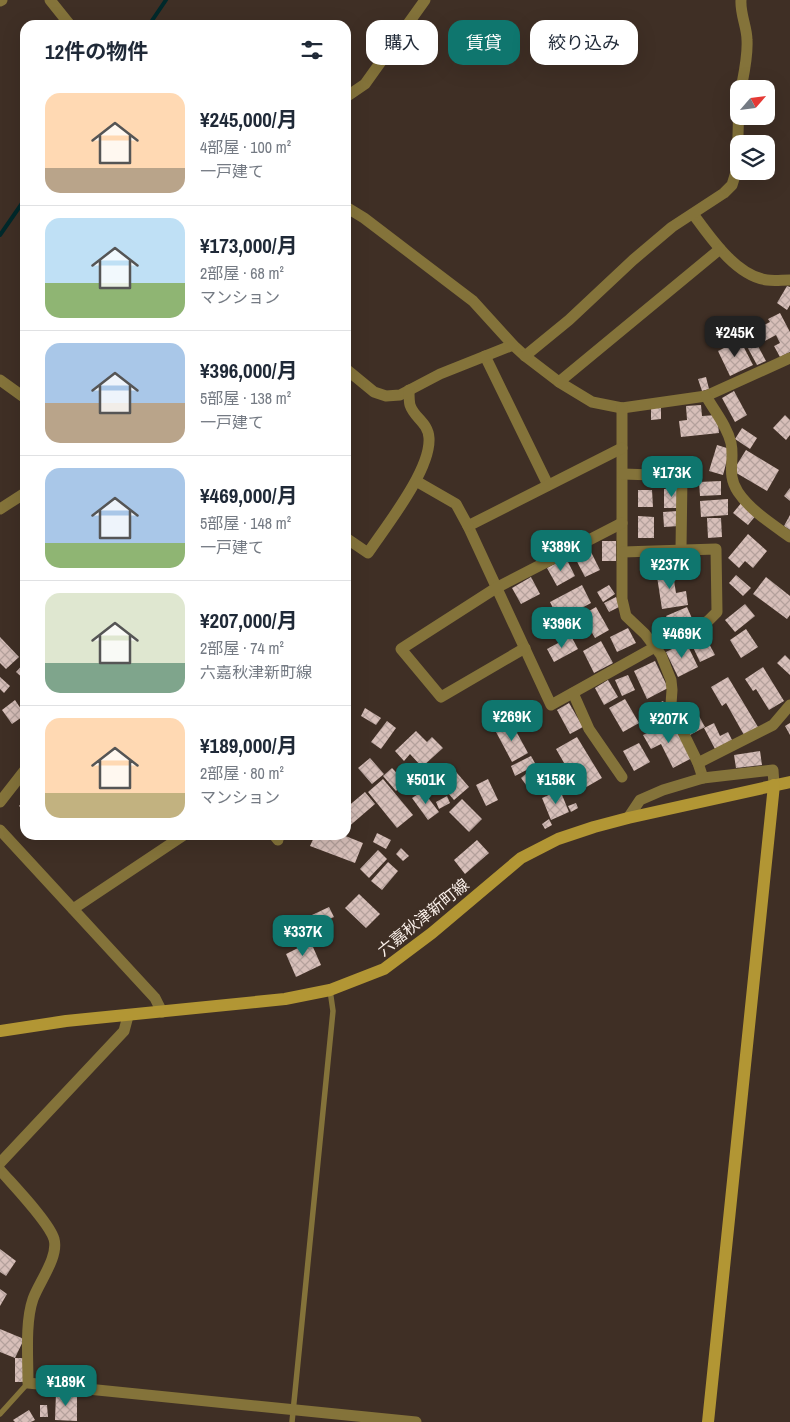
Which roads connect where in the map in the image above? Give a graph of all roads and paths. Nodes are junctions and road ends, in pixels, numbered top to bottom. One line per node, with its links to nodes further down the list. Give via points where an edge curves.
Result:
1 (50, 0): 4 (street)
2 (425, 0): 6 (street, via 365,84)
3 (741, 0): 5 (street, via 748,40)
4 (66, 20)
5 (742, 80)
6 (351, 94)
7 (738, 125): 9 (street, via 737,169 732,185)
8 (351, 210): 12 (street, via 473,301)
9 (693, 214): 10 (street); 14 (street, via 672,227)
10 (720, 248): 11 (street, via 747,273 765,280); 18 (street)
11 (790, 280)
12 (513, 345): 13 (street); 14 (street)
13 (485, 356): 19 (street); 26 (street)
14 (525, 356): 18 (street)
15 (790, 358): 21 (street)
16 (351, 373): 19 (street, via 374,392 386,396 400,395)
17 (0, 380): 20 (street)
18 (559, 382): 22 (street, via 592,402)
19 (409, 390): 25 (street, via 410,406 425,424 429,438 424,466)
20 (20, 394)
21 (706, 396): 22 (street); 31 (street, via 728,432 732,447 730,469 737,491)
22 (622, 408): 23 (street)
23 (622, 448): 24 (street); 26 (street)
24 (622, 474): 29 (street); 33 (street, via 682,476)
25 (416, 481): 30 (street, via 456,504); 32 (street, via 368,553)
26 (548, 485): 30 (street)
27 (20, 496): 28 (street)
28 (0, 509)
29 (622, 523): 34 (street); 35 (street)
30 (468, 526): 35 (street)
31 (790, 537)
32 (351, 541)
33 (681, 549): 34 (street); 36 (street, via 716,548 717,612 708,621)
34 (623, 552): 36 (street, via 622,599 626,616)
35 (496, 588): 37 (street); 37 (street, via 400,649 441,697)
36 (656, 647): 38 (street); 40 (street, via 671,680 670,704)
37 (525, 648): 38 (street, via 551,705)
38 (573, 693): 42 (street, via 590,729)
39 (790, 705): 40 (street, via 773,725)
40 (698, 763): 43 (street)
41 (20, 776): 46 (street)
42 (622, 777)
43 (703, 778): 45 (street, via 773,770); 47 (street, via 640,800)
44 (790, 782): 45 (main road, 六嘉秋津新町線)
45 (774, 786): 47 (main road, 六嘉秋津新町線); 62 (main road)
46 (0, 802)
47 (628, 818): 51 (main road, 六嘉秋津新町線, via 558,839 521,858 384,969)
48 (0, 830): 50 (street)
49 (176, 840): 50 (street)
50 (73, 909): 52 (street, via 155,998)
51 (330, 990): 52 (main road, 六嘉秋津新町線, via 285,999); 58 (lane, via 333,1011)
52 (162, 1012): 53 (main road, 六嘉秋津新町線)
53 (128, 1016): 54 (main road, 六嘉秋津新町線); 55 (street, via 124,1031)
54 (0, 1031)
55 (0, 1163)
56 (0, 1170): 57 (street, via 37,1213 54,1238 56,1250 32,1300)
57 (28, 1382): 58 (street); 59 (lane)
58 (293, 1409): 60 (lane); 61 (street)
59 (0, 1414)
60 (292, 1422)
61 (416, 1422)
62 (708, 1422)

